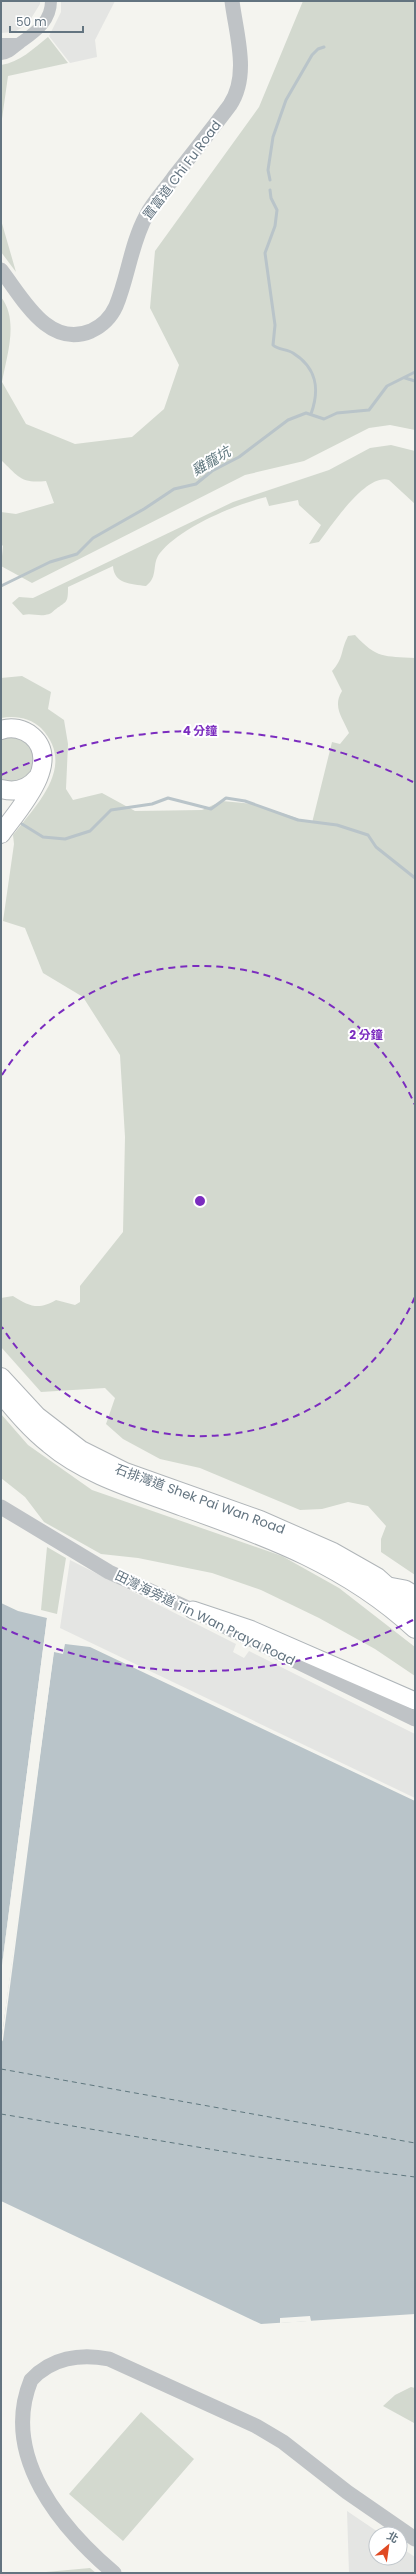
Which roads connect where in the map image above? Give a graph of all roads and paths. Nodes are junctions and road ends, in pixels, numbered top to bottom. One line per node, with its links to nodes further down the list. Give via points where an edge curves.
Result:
1 (51, 1): 4 (street, via 44,23)
2 (232, 1): 6 (street, 置富道 Chi Fu Road, via 241,72 238,91 149,210 139,233 117,304 110,315 100,325 87,332 68,334 52,329 36,316)
3 (1, 44): 4 (street)
4 (19, 44): 5 (street)
5 (1, 54)
6 (1, 270)
7 (1, 730): 8 (main road, via 21,730 34,738 42,750)
8 (41, 771): 9 (main road, via 34,782 24,789); 10 (main road, via 35,786)
9 (1, 789)
10 (1, 834)
11 (1, 1377): 14 (main road, 石排灣道 Shek Pai Wan Road, via 48,1426 95,1458 138,1477 302,1537 359,1566)
12 (1, 1394): 18 (main road, 石排灣道 Shek Pai Wan Road, via 49,1445 82,1466 118,1483 299,1551 358,1584)
13 (1, 1507): 16 (street, 田灣海旁道 Tin Wan Praya Road, via 109,1572)
14 (389, 1586): 15 (main road, 石排灣道 Shek Pai Wan Road, via 405,1589); 17 (main road)
15 (415, 1595)
16 (193, 1610): 19 (main road, via 250,1629); 20 (street, 田灣海旁道 Tin Wan Praya Road)
17 (415, 1611)
18 (415, 1629)
19 (415, 1701)
20 (415, 1719)
21 (9, 2436): 23 (street, via 17,2400 35,2376 58,2361 96,2356 134,2368 256,2426 283,2442 347,2492)
22 (19, 2475): 24 (street, via 52,2518)
23 (415, 2539)
24 (114, 2573)

